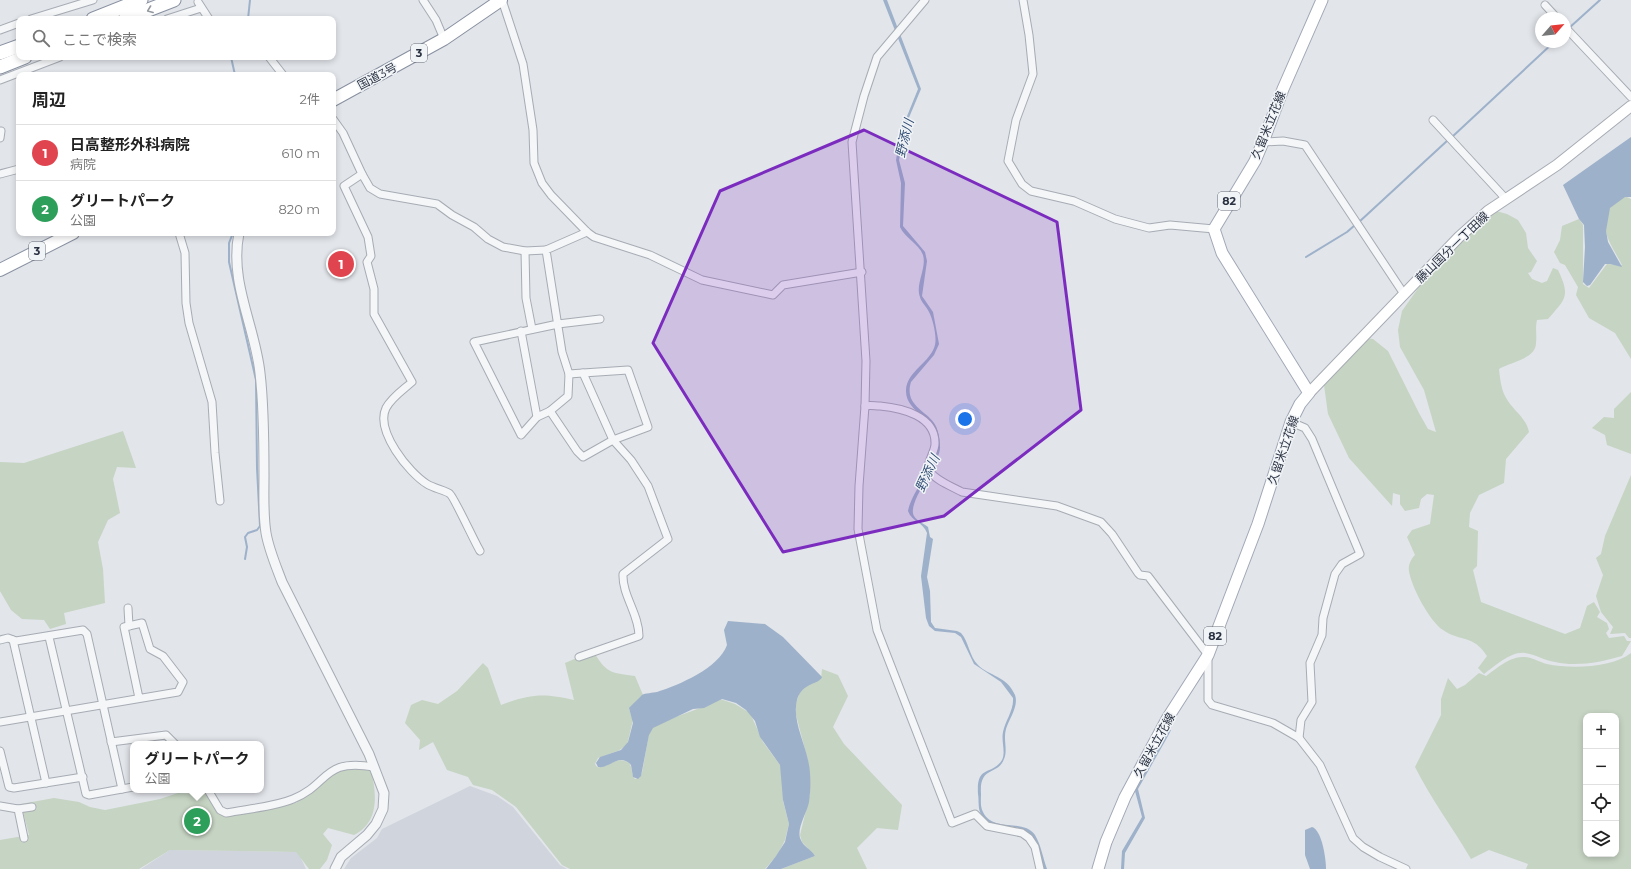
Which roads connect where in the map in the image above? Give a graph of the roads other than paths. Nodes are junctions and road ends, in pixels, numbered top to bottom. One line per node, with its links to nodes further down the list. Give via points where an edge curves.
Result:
1 (93, 0): 11 (street)
2 (141, 0): 12 (highway)
3 (174, 0): 13 (highway, one-way to 13)
4 (423, 0): 19 (street)
5 (502, 0): 19 (highway, 国道3号 / 3); 41 (street, via 515,33 523,64 533,130 534,163 542,183 551,195)
6 (925, 0): 48 (street, via 877,57 852,142)
7 (1023, 0): 40 (street, via 1033,74 1016,120 1008,161 1022,184 1031,191 1074,201 1134,225 1149,228 1170,225)
8 (1322, 0): 35 (main road, 久留米立花線 / 82, via 1283,89)
9 (1545, 5): 10 (street)
10 (1551, 12)
11 (41, 16)
12 (101, 16)
13 (133, 16)
14 (175, 16): 15 (street, via 199,5)
15 (207, 16)
16 (16, 24): 17 (street)
17 (0, 30)
18 (1571, 33): 30 (street)
19 (444, 39): 31 (highway, 国道3号 / 3)
20 (16, 47): 21 (highway)
21 (0, 53)
22 (17, 60): 25 (highway)
23 (53, 60): 26 (street)
24 (271, 60): 27 (street)
25 (0, 66)
26 (25, 72)
27 (281, 72)
28 (16, 76): 29 (street)
29 (0, 80)
30 (1631, 97)
31 (336, 98)
32 (1631, 106): 39 (main road, 藤山国分一丁田線, via 1557,165)
33 (1433, 120): 39 (street)
34 (336, 123): 38 (street)
35 (1264, 142): 40 (main road, 久留米立花線 / 82); 49 (street, via 1283,141 1305,145)
36 (16, 170): 37 (street)
37 (0, 174)
38 (362, 174): 46 (street, via 370,188 380,194 437,204 488,239 503,247); 63 (street, via 344,186 368,237 371,256 367,262 374,289 374,314 412,382 392,399 386,410 384,426 393,447 411,471 426,484 450,494)
39 (1506, 199): 49 (main road, 藤山国分一丁田線, via 1459,237)
40 (1214, 229): 56 (main road, via 1222,253)
41 (587, 232): 45 (street); 48 (street, via 594,237 650,255 702,280 773,295 783,285)
42 (67, 236): 47 (highway, 3)
43 (180, 236): 62 (street, via 185,253 189,323 212,402)
44 (239, 236): 80 (street, via 236,258 238,275 260,371 263,402 266,533 282,582)
45 (546, 250): 46 (street); 51 (street)
46 (525, 251): 52 (street, via 526,298)
47 (1, 267)
48 (862, 272): 57 (street)
49 (1404, 294): 56 (main road, 藤山国分一丁田線)
50 (600, 319): 51 (street)
51 (558, 324): 52 (street); 55 (street, via 562,352)
52 (532, 329): 53 (street)
53 (521, 331): 59 (street); 59 (street, via 474,342 521,435)
54 (583, 373): 55 (street); 61 (street); 61 (street, via 628,370 648,427)
55 (569, 374): 58 (street, via 568,396)
56 (1309, 393): 60 (main road, 久留米立花線 / 82)
57 (865, 406): 69 (street, via 903,410 926,422 932,428 935,443 928,466 930,472 948,486 962,492 1058,506 1101,522 1138,573 1148,576); 91 (street, via 858,529 877,630 897,685 952,823 975,814 987,826 1022,834 1035,847)
58 (550, 411): 59 (street); 61 (street, via 583,457)
59 (537, 417)
60 (1291, 422): 69 (main road, 久留米立花線 / 82, via 1258,524); 76 (street, via 1305,428 1312,439 1360,554 1342,564 1335,574 1323,618 1322,635 1310,663 1312,702 1301,720)
61 (613, 440): 70 (street, via 631,460 648,486 668,539 623,574 623,582 639,627 639,636)
62 (220, 501)
63 (480, 551)
64 (128, 608): 65 (street)
65 (129, 626): 71 (street, via 124,627); 71 (street, via 142,623 150,649 163,656 183,682 178,692)
66 (49, 637): 68 (street); 72 (street, via 83,630); 73 (street)
67 (0, 640): 68 (street)
68 (13, 640): 74 (street)
69 (1208, 655): 76 (street, via 1208,700 1212,705 1272,723); 92 (main road, 久留米立花線 / 82, via 1167,720 1125,797)
70 (579, 657)
71 (139, 698): 72 (street)
72 (103, 704): 73 (street); 78 (street)
73 (66, 710): 74 (street); 81 (street)
74 (30, 716): 75 (street); 82 (street)
75 (0, 722)
76 (1299, 738): 93 (street, via 1320,766 1353,838 1380,857)
77 (172, 741): 78 (street, via 166,734)
78 (112, 742): 84 (street)
79 (0, 751): 82 (street, via 9,787)
80 (374, 767): 85 (street, via 346,765 335,768 304,795 226,813 220,810); 90 (street, via 384,793 383,808 376,824 341,857)
81 (83, 778): 82 (street); 84 (street, via 86,794 89,795)
82 (46, 783)
83 (130, 788): 84 (street)
84 (122, 789)
85 (210, 793)
86 (0, 806): 88 (street)
87 (32, 806): 88 (street)
88 (18, 809): 89 (street)
89 (24, 838)
90 (335, 869)
91 (1040, 869)
92 (1098, 869)
93 (1406, 869)

